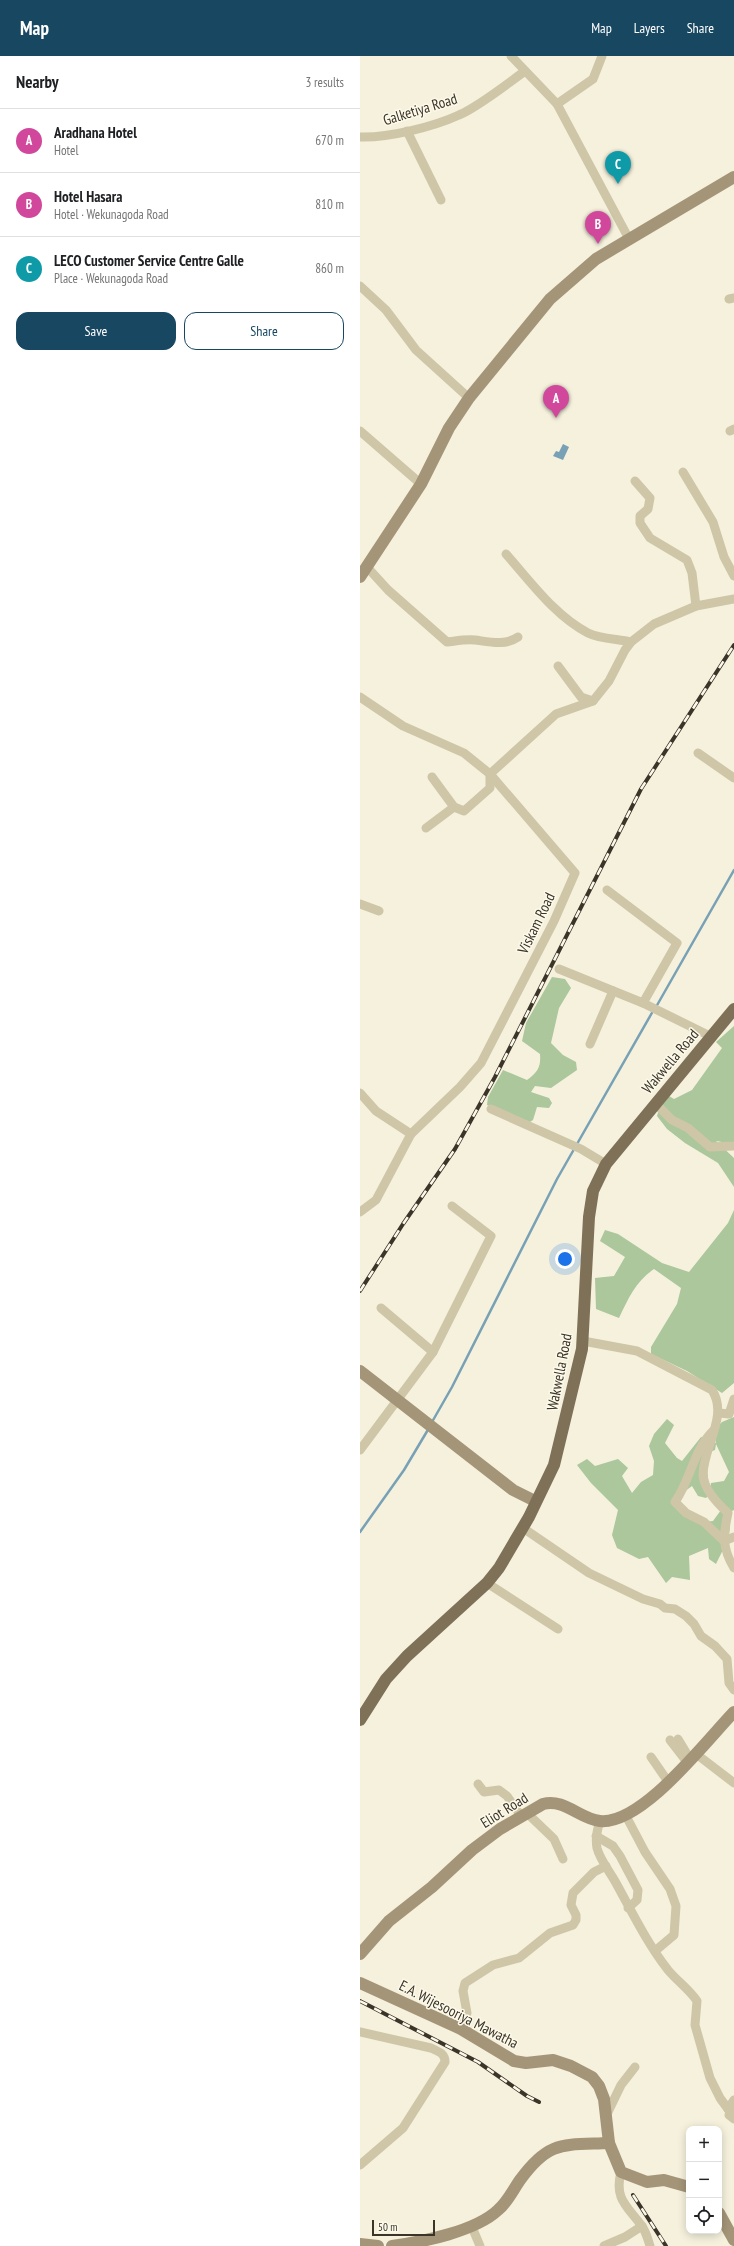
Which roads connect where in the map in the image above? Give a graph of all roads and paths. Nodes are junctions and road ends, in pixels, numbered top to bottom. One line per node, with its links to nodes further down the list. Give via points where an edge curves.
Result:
1 (602, 56): 4 (street, via 593,79)
2 (513, 58): 3 (street)
3 (525, 71): 4 (street); 5 (street, Galketiya Road, via 459,115)
4 (557, 104): 9 (street)
5 (407, 131): 6 (street, Galketiya Road); 8 (street)
6 (360, 137)
7 (734, 177): 9 (street)
8 (441, 200)
9 (629, 239): 11 (street, via 588,264 550,298)
10 (360, 286): 11 (street, via 386,310 416,350)
11 (469, 398): 15 (street, via 449,428)
12 (360, 431): 15 (street)
13 (683, 472): 18 (street, via 712,522 724,557)
14 (635, 481): 20 (street, via 650,498 648,509 640,516 640,523 650,538 687,560 692,573)
15 (421, 484): 17 (street)
16 (506, 554): 22 (street, via 550,603 575,624 590,634)
17 (363, 572): 21 (street, via 388,590 447,642 475,640 488,643 512,641)
18 (734, 576)
19 (734, 599): 20 (street)
20 (696, 606): 22 (street, via 654,624)
21 (518, 637)
22 (631, 642): 25 (street, via 609,681)
23 (558, 666): 25 (street, via 581,697)
24 (360, 697): 27 (street, Viskam Road, via 403,726 464,753)
25 (593, 701): 27 (street, via 556,714)
26 (698, 753): 29 (street)
27 (490, 774): 30 (street, via 490,788 464,811); 44 (street, Viskam Road, via 574,873 554,921 481,1063)
28 (432, 777): 30 (street)
29 (734, 778)
30 (454, 806): 31 (street)
31 (426, 828)
32 (607, 890): 37 (street, via 677,943)
33 (360, 904): 34 (street)
34 (379, 911)
35 (559, 970): 36 (street)
36 (613, 991): 37 (street); 40 (street)
37 (643, 1003): 39 (street)
38 (734, 1009): 39 (main road, Wakwella Road)
39 (712, 1037): 42 (main road, Wakwella Road)
40 (590, 1044)
41 (360, 1093): 44 (street, via 376,1111)
42 (655, 1103): 45 (street, via 672,1120 688,1128 710,1147); 46 (main road, Wakwella Road)
43 (491, 1109): 46 (street)
44 (411, 1134): 48 (street, Viskam Road, via 376,1200)
45 (734, 1146)
46 (606, 1164): 50 (main road, Wakwella Road, via 593,1191 589,1217)
47 (452, 1206): 51 (street, via 491,1236)
48 (360, 1212)
49 (381, 1308): 51 (street)
50 (583, 1341): 55 (street, via 637,1352 712,1390 717,1398); 58 (main road, Wakwella Road, via 570,1406 554,1465)
51 (433, 1352): 54 (street)
52 (360, 1371): 54 (street)
53 (734, 1399): 55 (street, via 729,1414)
54 (398, 1401): 57 (street); 58 (street, via 513,1490)
55 (719, 1413): 56 (street)
56 (713, 1431): 61 (street, via 703,1476 710,1493 728,1513); 61 (street, via 705,1438 694,1458 684,1489 675,1502 686,1513 704,1522)
57 (360, 1450)
58 (535, 1501): 59 (main road, Wakwella Road)
59 (523, 1528): 63 (main road, Wakwella Road); 65 (street, via 589,1573 686,1616 701,1636 727,1659 729,1683)
60 (734, 1536): 61 (street)
61 (724, 1541): 62 (street)
62 (734, 1568)
63 (487, 1583): 64 (street); 67 (main road, Wakwella Road, via 386,1679)
64 (558, 1630)
65 (734, 1690)
66 (734, 1712): 70 (street)
67 (360, 1720)
68 (674, 1739): 70 (street)
69 (651, 1757): 71 (street)
70 (691, 1758): 71 (street); 72 (street)
71 (669, 1783): 75 (street)
72 (734, 1783)
73 (478, 1784): 74 (street, via 484,1792 499,1790)
74 (524, 1814): 76 (street, Eliot Road, via 550,1802); 78 (street, via 554,1839); 82 (street, Eliot Road, via 472,1850 432,1887 389,1921)
75 (626, 1816): 76 (street); 81 (street, via 644,1852 670,1889 676,1906 674,1935)
76 (600, 1821): 77 (street)
77 (596, 1836): 79 (street, via 597,1849); 80 (street, via 613,1846 638,1890 637,1900)
78 (563, 1858)
79 (606, 1866): 80 (street); 84 (street, via 594,1872 573,1893 571,1905 576,1920 572,1925 550,1933 519,1958 493,1965 465,1983 463,1991 467,2012)
80 (628, 1908): 81 (street)
81 (655, 1951): 88 (street, via 669,1971 687,1987 697,2001 695,2025 710,2078)
82 (360, 1954)
83 (360, 1983): 84 (street, E.A. Wijesooriya Mawatha)
84 (461, 2029): 89 (street, E.A. Wijesooriya Mawatha, via 514,2061 526,2063 553,2060 586,2073 599,2086)
85 (360, 2032): 91 (street, via 431,2048 445,2057 445,2062 404,2128)
86 (635, 2067): 89 (street, via 621,2085)
87 (734, 2100): 88 (street)
88 (731, 2113)
89 (607, 2114): 90 (street, E.A. Wijesooriya Mawatha)
90 (610, 2142): 92 (street, E.A. Wijesooriya Mawatha); 96 (street, via 574,2144 548,2149 536,2159 499,2210)
91 (360, 2165)
92 (620, 2172): 93 (street, via 647,2182 664,2180); 95 (street, via 617,2185 627,2210)
93 (686, 2185)
94 (722, 2218): 97 (street)
95 (642, 2226): 102 (street); 103 (street)
96 (472, 2227): 100 (street); 101 (street)
97 (734, 2240)
98 (360, 2244): 99 (street)
99 (378, 2246)
100 (392, 2246)
101 (480, 2246)
102 (604, 2246)
103 (650, 2246)

